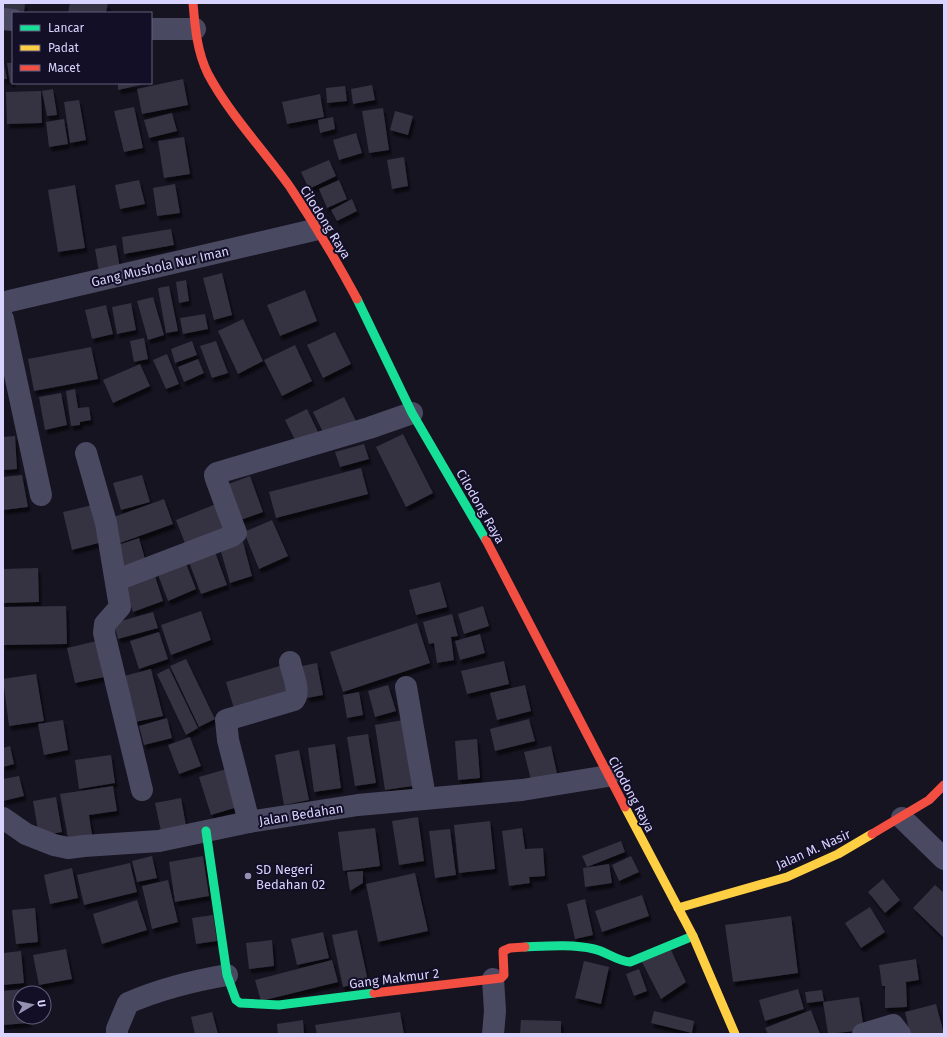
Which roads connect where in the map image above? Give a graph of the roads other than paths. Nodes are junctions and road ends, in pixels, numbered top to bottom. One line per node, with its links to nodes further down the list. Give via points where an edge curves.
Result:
1 (188, 4): 3 (street, Cilodong Raya)
2 (152, 29): 3 (street)
3 (195, 29): 4 (street, Cilodong Raya, via 208,73)
4 (318, 229): 5 (street, Gang Mushola Nur Iman); 6 (street, Cilodong Raya, via 363,310)
5 (4, 308): 8 (street, Gang Mushola Nur Iman)
6 (412, 413): 9 (street, via 217,472 216,480 236,533); 12 (street, Cilodong Raya, via 494,553)
7 (86, 453): 9 (street, via 106,523)
8 (41, 496)
9 (117, 580): 14 (street, via 120,607 105,624 104,633)
10 (290, 662): 18 (street, via 297,690 297,697 294,700 226,720 228,740)
11 (406, 687): 15 (street)
12 (608, 776): 15 (street, Jalan Bedahan, via 522,790); 21 (street, Cilodong Raya)
13 (944, 785): 17 (street, Jalan M. Nasir, via 929,800)
14 (142, 790)
15 (425, 798): 18 (street, Jalan Bedahan, via 358,805)
16 (3, 818): 19 (street, Jalan Bedahan, via 26,834 68,848 159,841)
17 (902, 818): 20 (street); 21 (street, Jalan M. Nasir, via 838,854 787,877)
18 (249, 822): 19 (street, Jalan Bedahan)
19 (206, 831): 23 (street, Gang Makmur 2)
20 (944, 859)
21 (678, 908): 22 (street, Cilodong Raya)
22 (692, 936): 24 (street, via 636,961 625,963 594,949 570,945 510,948 503,952 502,956 504,975); 27 (street, Cilodong Raya)
23 (227, 975): 24 (street, Gang Makmur 2, via 236,1000 240,1003 279,1005); 25 (street, via 189,982 128,1003)
24 (493, 979): 26 (street)
25 (117, 1034)
26 (494, 1034)
27 (736, 1034)
28 (863, 1034): 29 (street, via 893,1024)
29 (900, 1034)

